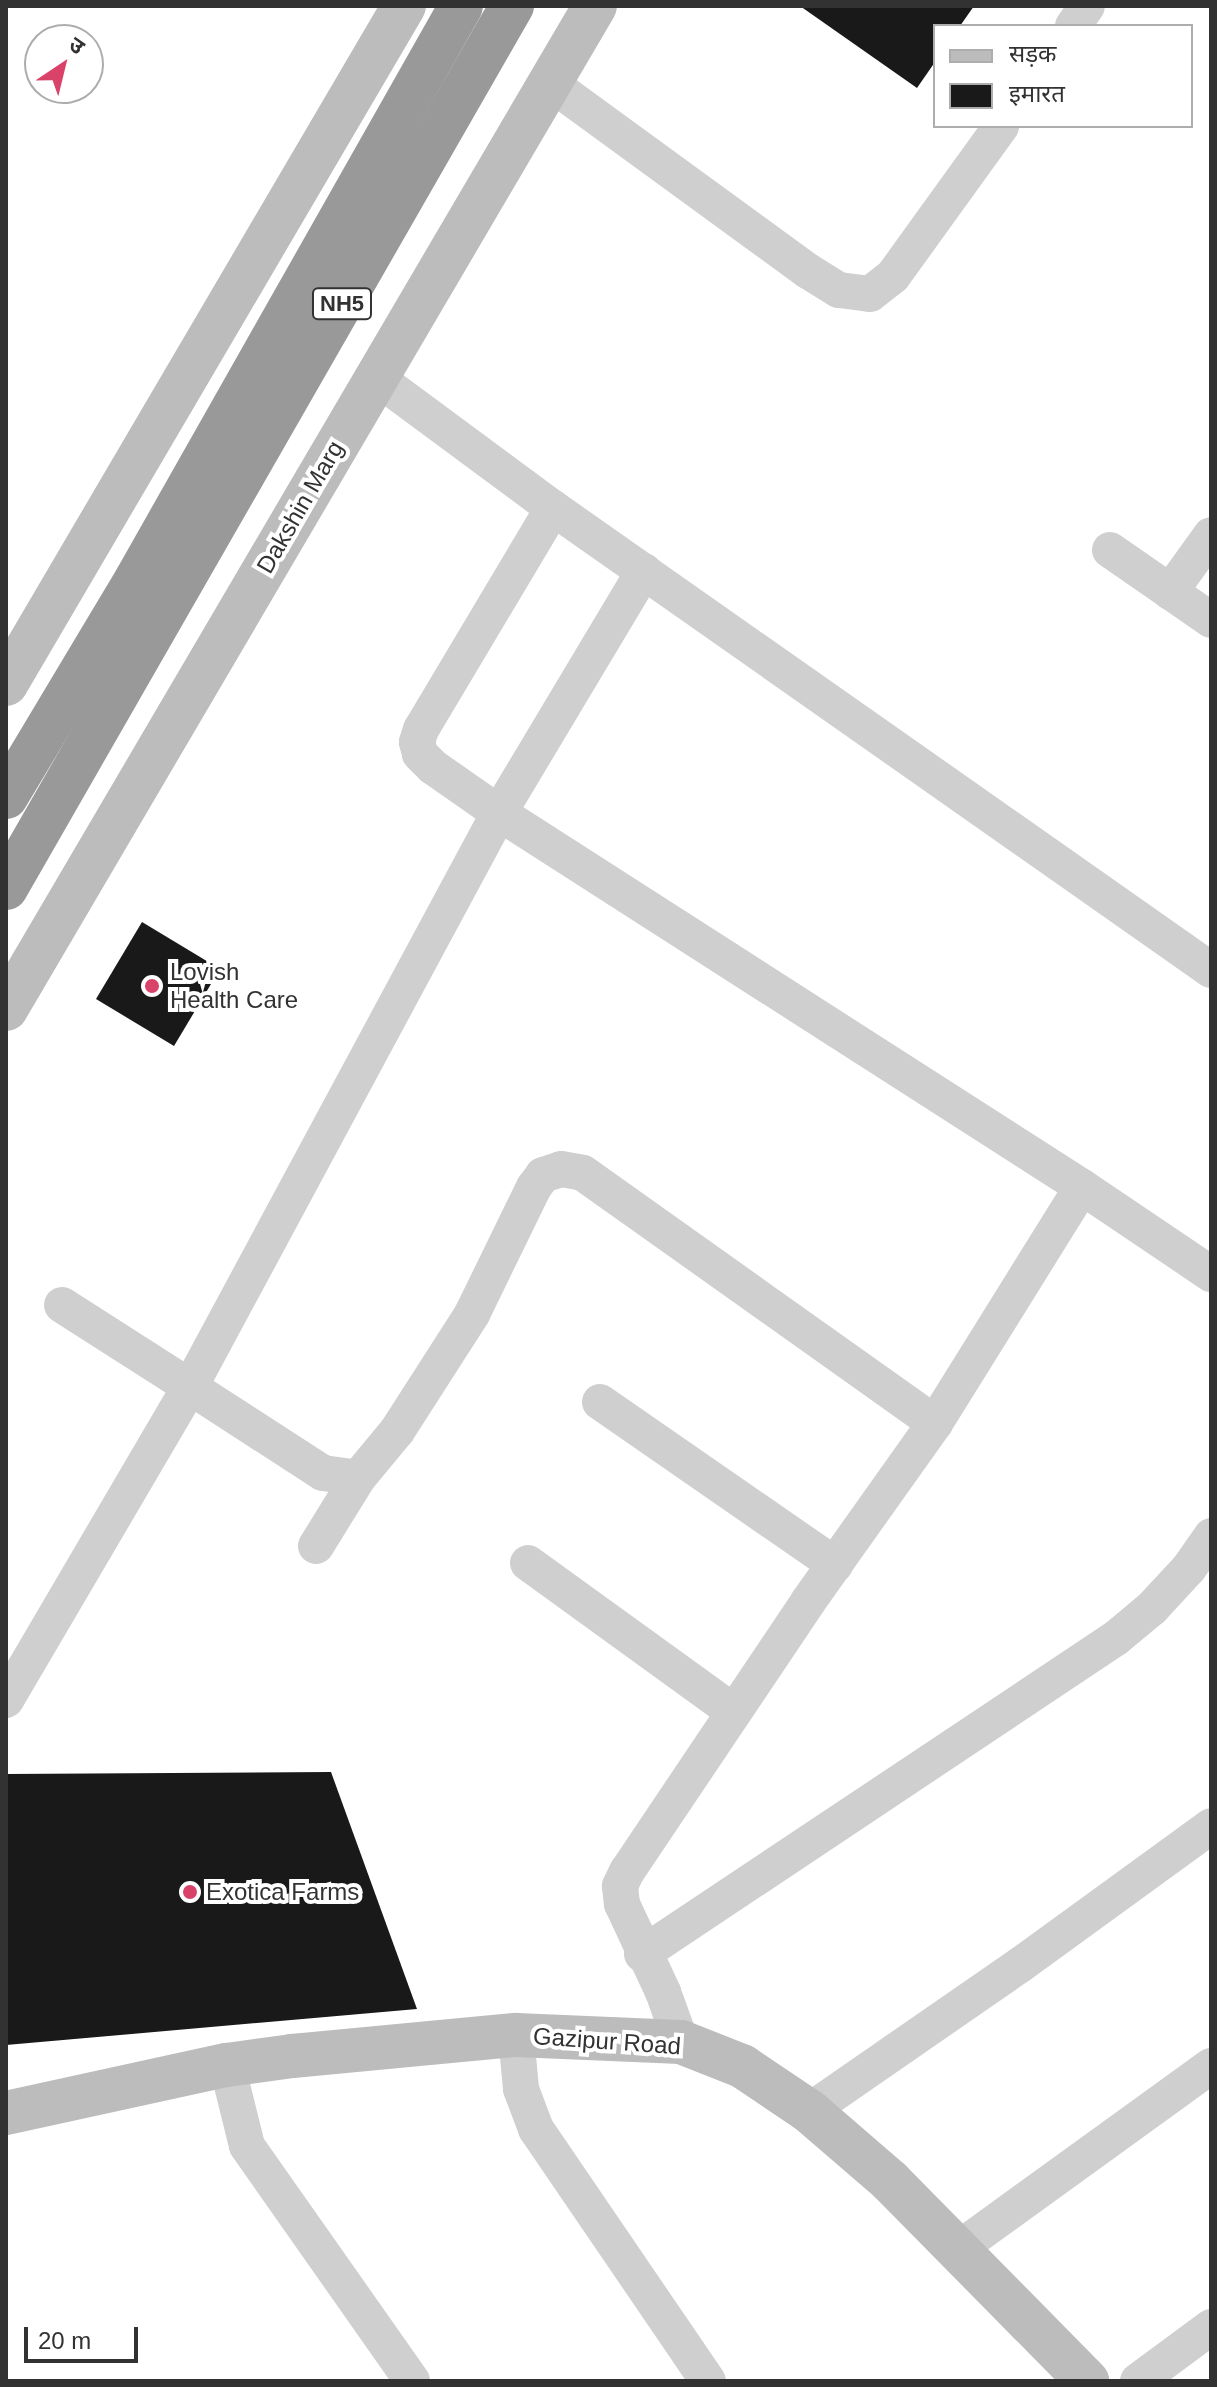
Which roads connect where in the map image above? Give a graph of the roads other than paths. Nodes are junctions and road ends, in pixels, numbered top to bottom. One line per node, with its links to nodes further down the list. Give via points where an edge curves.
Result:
1 (404, 6): 17 (street)
2 (461, 6): 14 (highway, NH5)
3 (512, 6): 14 (highway, NH5)
4 (595, 6): 7 (street, Dakshin Marg)
5 (1087, 6): 6 (street)
6 (1074, 24)
7 (550, 83): 8 (street, via 808,271 839,290 870,294 893,276); 9 (street, Dakshin Marg)
8 (1000, 128)
9 (377, 378): 10 (street); 22 (street, Dakshin Marg)
10 (553, 508): 13 (street); 19 (street, via 417,742 433,767)
11 (1211, 535): 15 (street)
12 (1110, 550): 15 (street)
13 (644, 571): 19 (street); 21 (street)
14 (154, 590): 18 (highway, NH5); 20 (highway, NH5)
15 (1170, 592): 16 (street)
16 (1211, 620)
17 (6, 684)
18 (6, 797)
19 (499, 813): 23 (street); 26 (street)
20 (6, 888)
21 (1211, 970)
22 (6, 1009)
23 (1082, 1187): 24 (street); 28 (street)
24 (1211, 1274)
25 (62, 1305): 26 (street)
26 (190, 1387): 29 (street, via 323,1473); 34 (street)
27 (600, 1402): 33 (street)
28 (935, 1423): 29 (street, via 583,1173 561,1169 543,1175 534,1187 472,1314 397,1431); 33 (street)
29 (358, 1478): 30 (street)
30 (316, 1546)
31 (1208, 1548): 37 (street, via 1116,1638)
32 (528, 1563): 35 (street)
33 (835, 1565): 35 (street)
34 (6, 1700)
35 (734, 1712): 37 (street, via 620,1886)
36 (1211, 1826): 42 (street)
37 (642, 1954): 39 (street)
38 (516, 2035): 39 (street, Gazipur Road); 40 (street, Gazipur Road); 47 (street, via 521,2089 536,2129)
39 (681, 2042): 42 (street, Gazipur Road, via 742,2066)
40 (227, 2065): 43 (street, Gazipur Road); 46 (street, via 247,2146)
41 (1211, 2066): 44 (street)
42 (809, 2111): 44 (street, Gazipur Road)
43 (6, 2113)
44 (958, 2249): 48 (street, Gazipur Road)
45 (1211, 2327): 49 (street)
46 (412, 2381)
47 (708, 2381)
48 (1087, 2381)
49 (1138, 2381)

